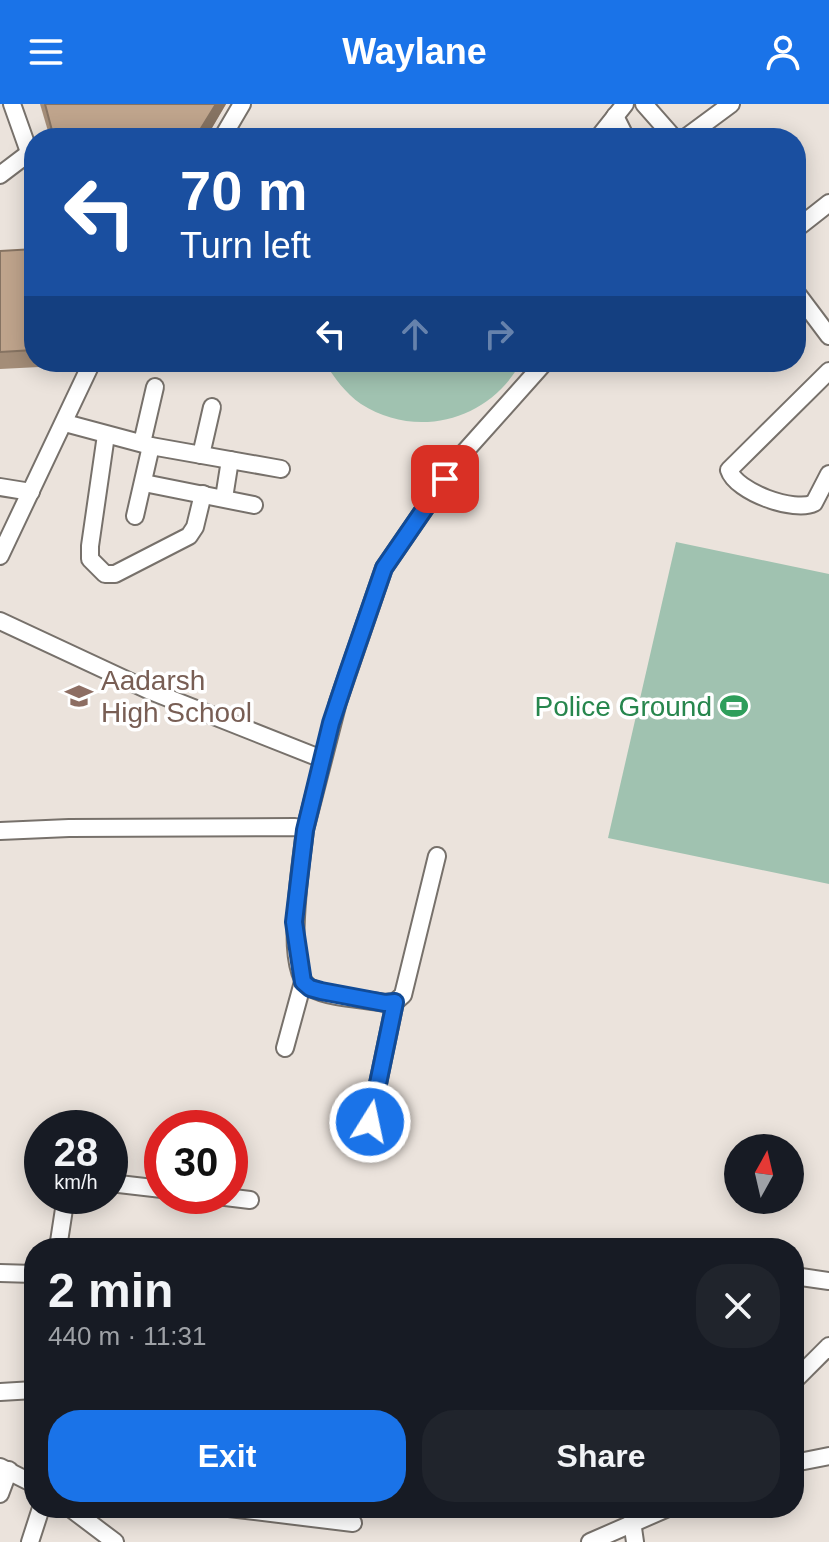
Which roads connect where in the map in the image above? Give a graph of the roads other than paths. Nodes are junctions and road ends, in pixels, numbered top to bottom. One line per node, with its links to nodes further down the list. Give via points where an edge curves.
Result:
1 (12, 104): 10 (street)
2 (242, 104): 6 (street)
3 (644, 104): 8 (street)
4 (731, 104): 9 (street)
5 (620, 110): 7 (street)
6 (228, 128)
7 (606, 128)
8 (665, 128)
9 (699, 128)
10 (24, 139)
11 (24, 163): 12 (street)
12 (0, 175)
13 (829, 203): 14 (street)
14 (806, 221)
15 (806, 305): 16 (street)
16 (829, 336)
17 (829, 371): 28 (street, via 729,470 741,487 803,507 814,503)
18 (88, 372): 22 (street)
19 (536, 372): 38 (street, via 461,456 384,568)
20 (155, 387): 24 (street)
21 (212, 407): 25 (street)
22 (65, 423): 23 (street); 31 (street)
23 (106, 435): 24 (street); 32 (street, via 90,546 90,559 105,574 115,574 189,536)
24 (146, 444): 25 (street); 29 (street)
25 (201, 455): 26 (street)
26 (230, 460): 27 (street); 33 (street)
27 (281, 469)
28 (829, 474)
29 (144, 483): 32 (street); 35 (street)
30 (0, 487): 31 (street)
31 (31, 492): 36 (street)
32 (203, 494): 33 (street)
33 (224, 498): 34 (street)
34 (254, 505)
35 (135, 516)
36 (0, 556)
37 (0, 621): 38 (street, via 148,690)
38 (322, 759): 39 (street)
39 (305, 830): 40 (street); 42 (street, via 294,922)
40 (0, 831)
41 (437, 856): 43 (street, via 403,995)
42 (303, 982): 43 (street, via 321,991); 44 (street)
43 (395, 1002): 45 (street)
44 (285, 1048)
45 (370, 1122)
46 (63, 1214): 47 (street)
47 (60, 1238)
48 (0, 1273): 49 (street)
49 (24, 1274)
50 (804, 1277): 51 (street)
51 (829, 1281)
52 (829, 1346): 53 (street)
53 (804, 1371)
54 (24, 1391): 55 (street)
55 (0, 1392)
56 (829, 1456): 57 (street)
57 (804, 1461)
58 (4, 1469): 59 (street); 60 (street)
59 (24, 1479)
60 (0, 1494)
61 (38, 1518): 68 (street)
62 (79, 1518): 67 (street)
63 (312, 1518): 66 (street)
64 (640, 1518): 65 (street)
65 (632, 1521): 70 (street); 71 (street)
66 (353, 1523)
67 (93, 1535): 69 (street)
68 (30, 1542)
69 (115, 1542)
70 (590, 1542)
71 (635, 1542)

